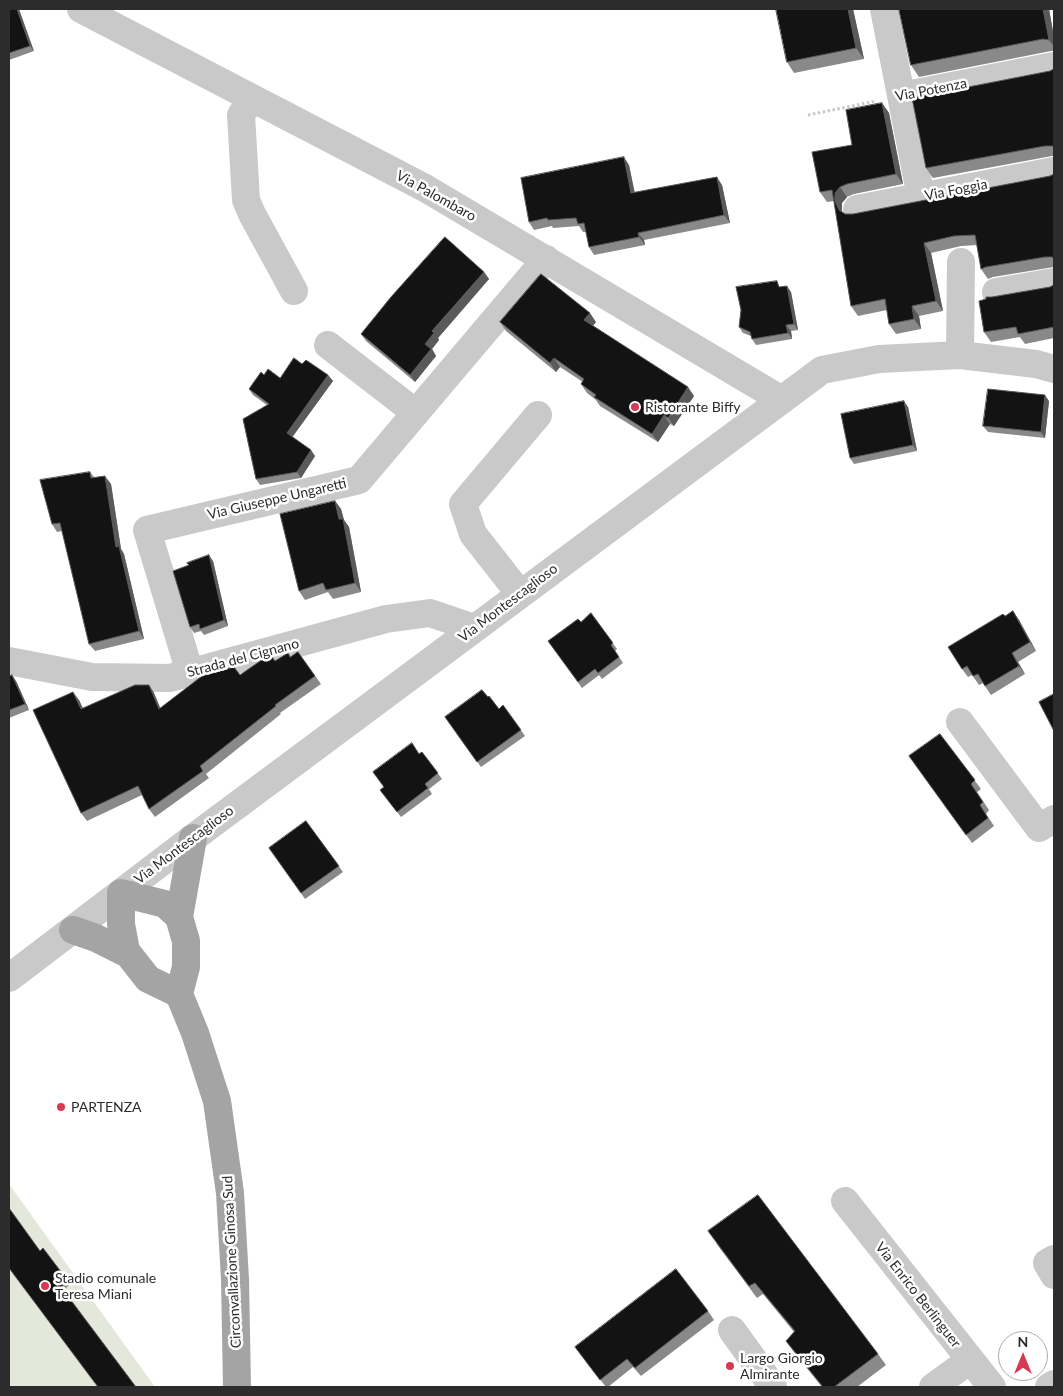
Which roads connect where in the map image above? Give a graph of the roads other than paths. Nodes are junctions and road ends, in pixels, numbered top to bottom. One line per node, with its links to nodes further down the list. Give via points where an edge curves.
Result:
1 (81, 9): 5 (street, Via Palombaro)
2 (884, 9): 4 (street)
3 (1054, 66): 4 (street, Via Potenza)
4 (901, 96): 7 (street)
5 (252, 98): 9 (street, Via Palombaro, via 425,188); 12 (street, via 241,115 246,200)
6 (1054, 171): 7 (street, Via Foggia)
7 (921, 197): 8 (street, Via Foggia)
8 (857, 209)
9 (546, 259): 17 (street, Via Palombaro); 18 (street, Via Giuseppe Ungaretti)
10 (961, 262): 15 (street)
11 (1054, 282): 13 (street)
12 (294, 291)
13 (996, 292)
14 (328, 345): 18 (street)
15 (960, 355): 16 (street, Via Montescaglioso); 17 (street, Via Montescaglioso, via 879,359 822,370)
16 (1054, 369)
17 (782, 400): 20 (street, Via Montescaglioso)
18 (416, 413): 23 (street, Via Giuseppe Ungaretti, via 359,480 147,530)
19 (538, 415): 20 (street, via 463,504 473,534)
20 (520, 594): 21 (street, Via Montescaglioso)
21 (474, 628): 23 (street, Strada del Cignano, via 430,613 386,619); 26 (street, Via Montescaglioso)
22 (9, 661): 23 (street, Strada del Cignano, via 92,677 170,678)
23 (190, 673)
24 (960, 722): 25 (street, via 1038,828)
25 (1054, 819)
26 (193, 838): 27 (street, Via Montescaglioso); 28 (main road)
27 (121, 893): 28 (main road, via 165,904); 29 (street, Via Montescaglioso); 30 (main road, via 121,924)
28 (180, 917): 32 (main road, via 186,941 186,967)
29 (73, 930): 30 (main road); 31 (street, Via Montescaglioso)
30 (128, 954): 32 (main road, via 148,979)
31 (9, 978)
32 (180, 994): 37 (main road, Circonvallazione Ginosa Sud, via 219,1110 230,1193)
33 (845, 1202): 35 (street, Via Enrico Berlinguer)
34 (732, 1330): 38 (street)
35 (970, 1360): 39 (street); 40 (street, Via Enrico Berlinguer)
36 (1054, 1384): 41 (street)
37 (237, 1387)
38 (773, 1387)
39 (933, 1387)
40 (992, 1387)
41 (1049, 1387)

